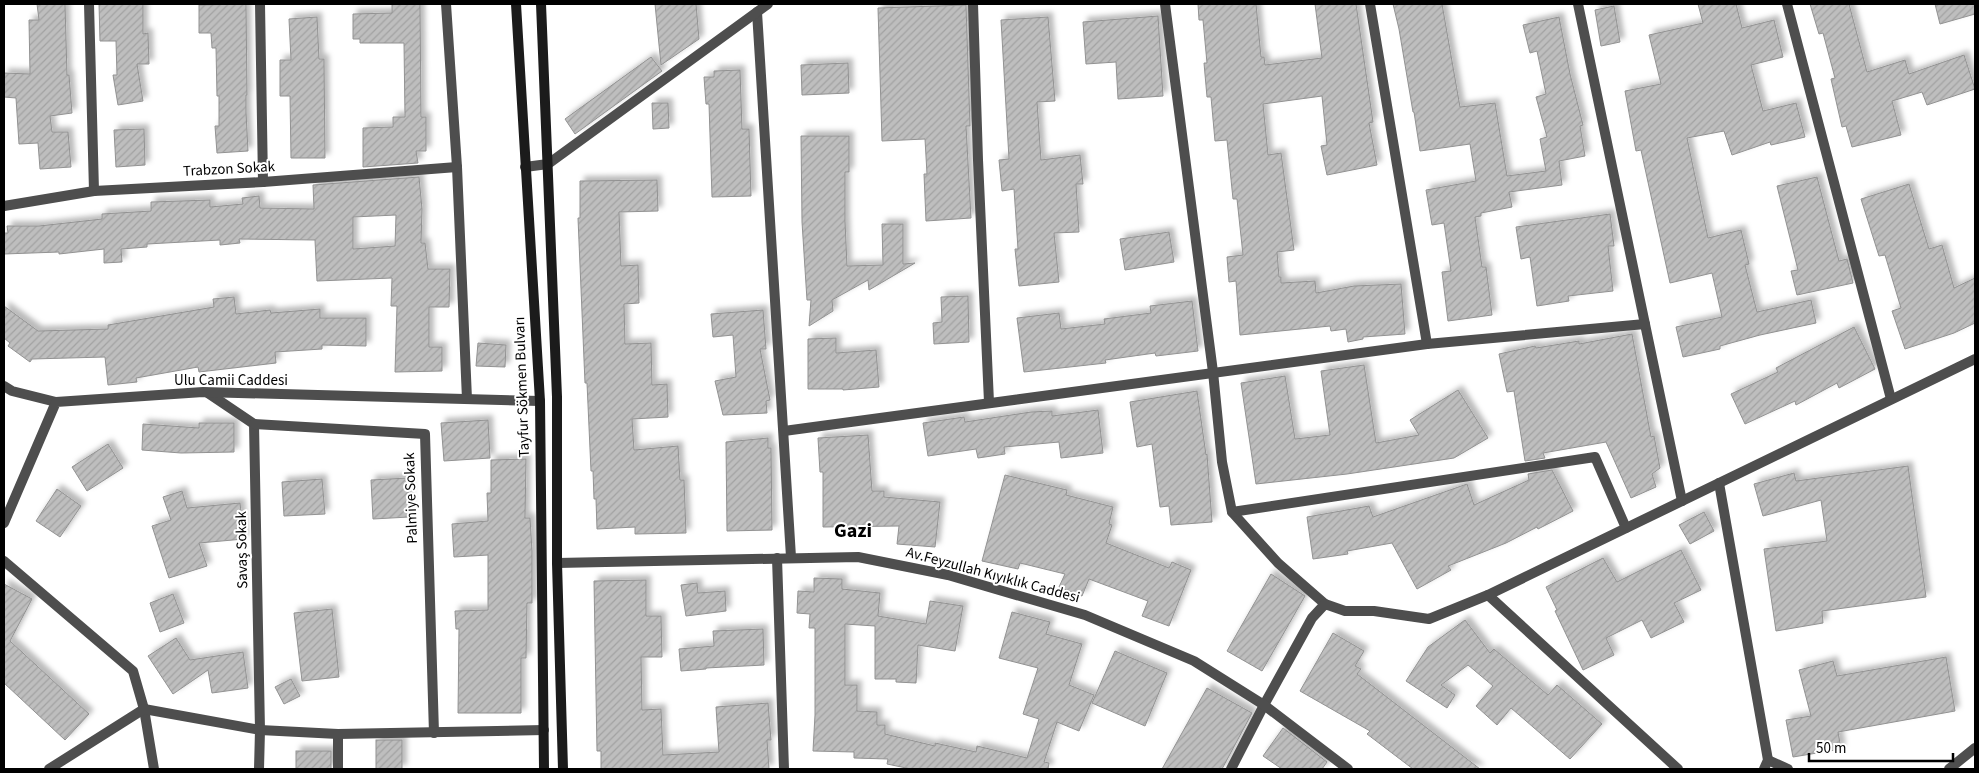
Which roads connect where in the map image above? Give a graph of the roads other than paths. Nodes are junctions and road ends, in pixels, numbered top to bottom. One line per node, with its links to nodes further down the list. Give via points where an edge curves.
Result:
1 (89, 4): 17 (street)
2 (260, 4): 16 (street)
3 (446, 4): 14 (street)
4 (516, 4): 15 (main road, Tayfur Sökmen Bulvarı)
5 (541, 4): 13 (main road)
6 (768, 4): 12 (street)
7 (973, 4): 29 (street)
8 (1165, 4): 22 (street)
9 (1370, 4): 20 (street)
10 (1578, 4): 19 (street)
11 (1787, 4): 26 (street)
12 (757, 12): 13 (street); 31 (street)
13 (548, 164): 15 (street); 40 (main road, via 557,397)
14 (457, 167): 16 (street, Trabzon Sokak); 25 (street)
15 (525, 167): 27 (main road, Tayfur Sökmen Bulvarı)
16 (263, 182): 17 (street, Trabzon Sokak)
17 (94, 191): 18 (street, Trabzon Sokak)
18 (4, 206)
19 (1645, 324): 20 (street); 33 (street)
20 (1427, 344): 22 (street)
21 (1975, 359): 26 (street)
22 (1213, 372): 29 (street); 34 (street, via 1222,462)
23 (4, 386): 28 (street, Ulu Camii Caddesi)
24 (208, 393): 25 (street, Ulu Camii Caddesi); 28 (street, Ulu Camii Caddesi); 30 (street)
25 (467, 399): 27 (street, Ulu Camii Caddesi)
26 (1892, 399): 32 (street)
27 (540, 401): 46 (main road, Tayfur Sökmen Bulvarı)
28 (56, 402): 35 (street)
29 (989, 402): 31 (street)
30 (254, 424): 45 (street, Savaş Sokak); 47 (street, Palmiye Sokak, via 424,434)
31 (784, 431): 37 (street)
32 (1719, 483): 33 (street); 50 (street)
33 (1682, 501): 36 (street)
34 (1232, 512): 36 (street, via 1595,457); 42 (street, via 1278,563)
35 (4, 523)
36 (1626, 528): 41 (street)
37 (791, 557): 38 (street, Av.Feyzullah Kıyıklık Caddesi); 43 (street, Av.Feyzullah Kıyıklık Caddesi, via 858,557 948,575 1086,615 1194,661)
38 (777, 558): 40 (street, Av.Feyzullah Kıyıklık Caddesi); 57 (street)
39 (4, 561): 44 (street, via 133,671)
40 (558, 563): 56 (main road)
41 (1488, 595): 42 (street, via 1430,619 1374,611 1345,612); 60 (street)
42 (1325, 604): 43 (street, via 1312,618)
43 (1264, 704): 58 (street); 59 (street, Av.Feyzullah Kıyıklık Caddesi)
44 (144, 709): 45 (street); 51 (street); 52 (street)
45 (260, 730): 48 (street); 53 (street, Savaş Sokak)
46 (544, 730): 47 (street); 55 (main road, Tayfur Sökmen Bulvarı)
47 (434, 732): 48 (street)
48 (338, 734): 54 (street)
49 (1975, 748): 62 (street)
50 (1766, 765): 61 (street)
51 (49, 769)
52 (154, 769)
53 (259, 769)
54 (338, 769)
55 (544, 769)
56 (564, 769)
57 (784, 769)
58 (1231, 769)
59 (1348, 769)
60 (1678, 769)
61 (1788, 769)
62 (1949, 769)

